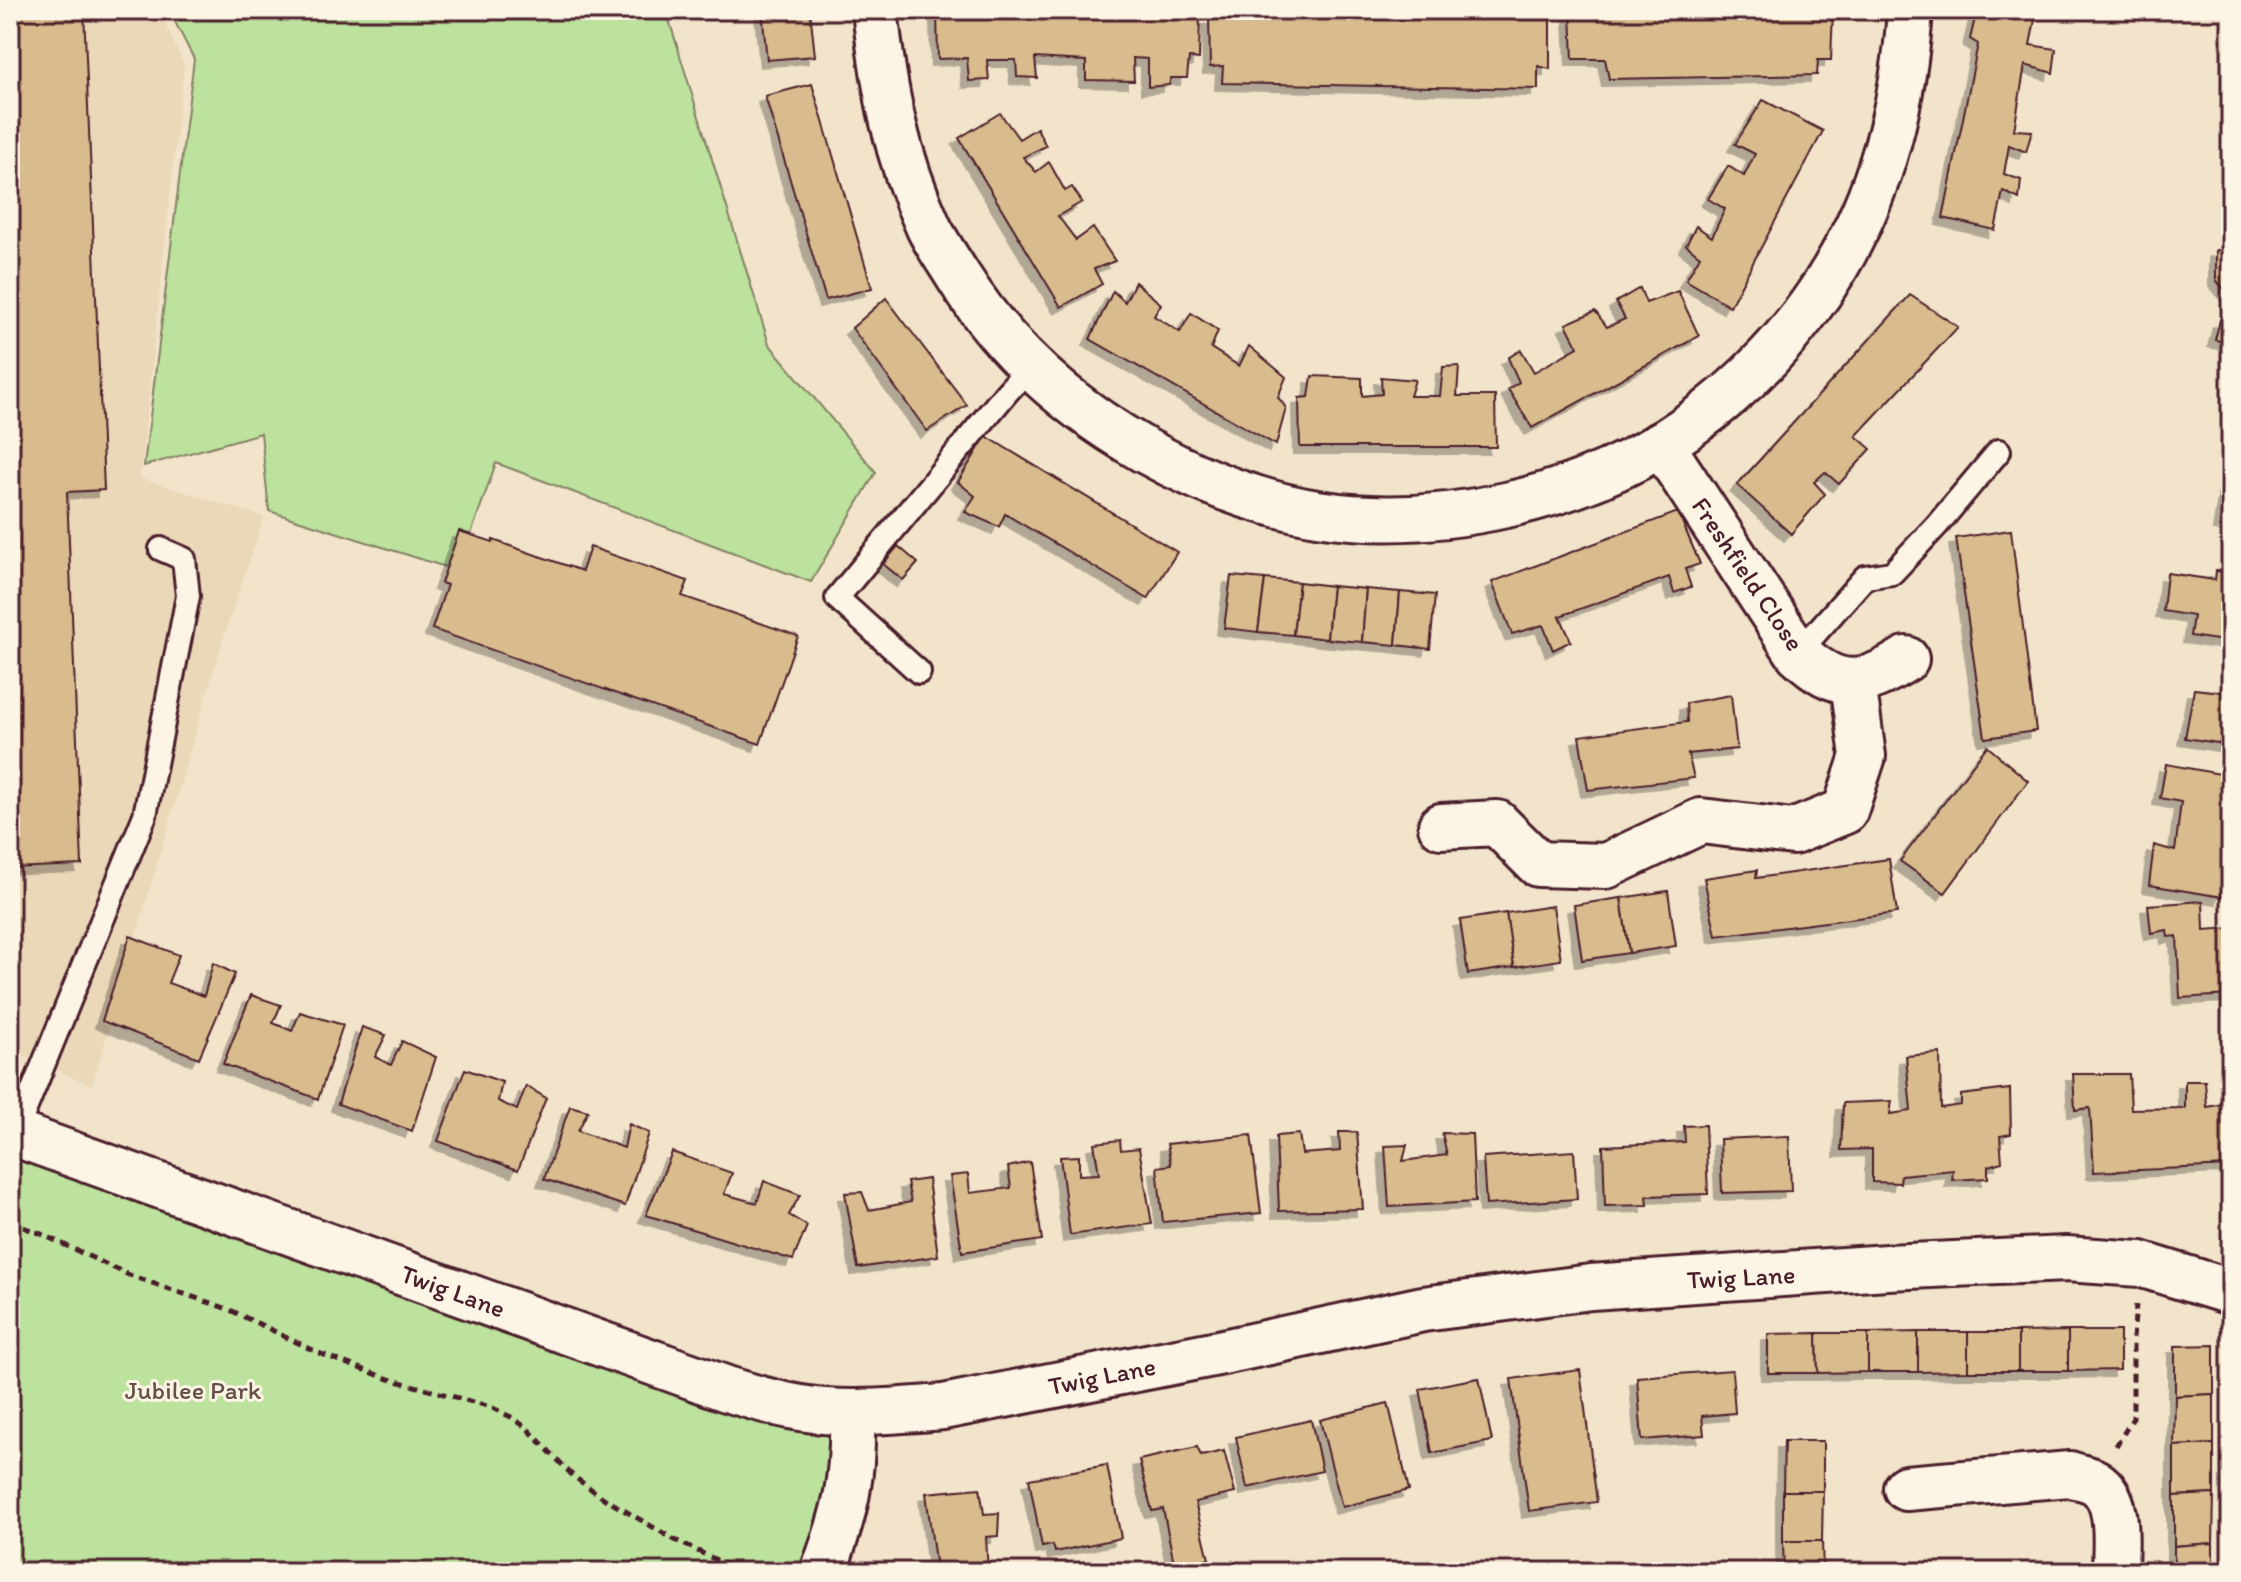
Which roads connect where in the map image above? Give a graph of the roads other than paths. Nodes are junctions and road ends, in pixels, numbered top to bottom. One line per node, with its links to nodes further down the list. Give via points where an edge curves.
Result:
1 (875, 10): 3 (street, via 891,121 931,232 974,302)
2 (1910, 10): 4 (street, via 1889,141 1875,186 1834,271 1779,345 1745,379)
3 (1031, 366): 4 (street, via 1118,435 1169,463 1222,487 1318,513 1364,518 1474,511 1574,484); 9 (lane, via 837,598)
4 (1661, 444): 7 (street, Freshfield Close)
5 (1999, 451): 7 (lane, via 1892,573 1865,577)
6 (161, 549): 12 (lane, via 184,559 188,596 145,815)
7 (1798, 653): 10 (street, Freshfield Close, via 1826,676)
8 (1906, 659): 10 (street)
9 (919, 672)
10 (1853, 682): 11 (street, via 1863,756 1845,811 1793,832 1701,821 1606,866 1538,864 1497,823)
11 (1441, 826)
12 (13, 1133): 14 (street, Twig Lane, via 727,1389 767,1402)
13 (2231, 1292): 14 (street, Twig Lane, via 2140,1264 2080,1259 1591,1287 1423,1309 943,1407)
14 (852, 1412): 16 (street, via 847,1498)
15 (1906, 1488): 17 (street, via 2070,1474 2094,1482 2110,1497)
16 (823, 1572)
17 (2115, 1572)

